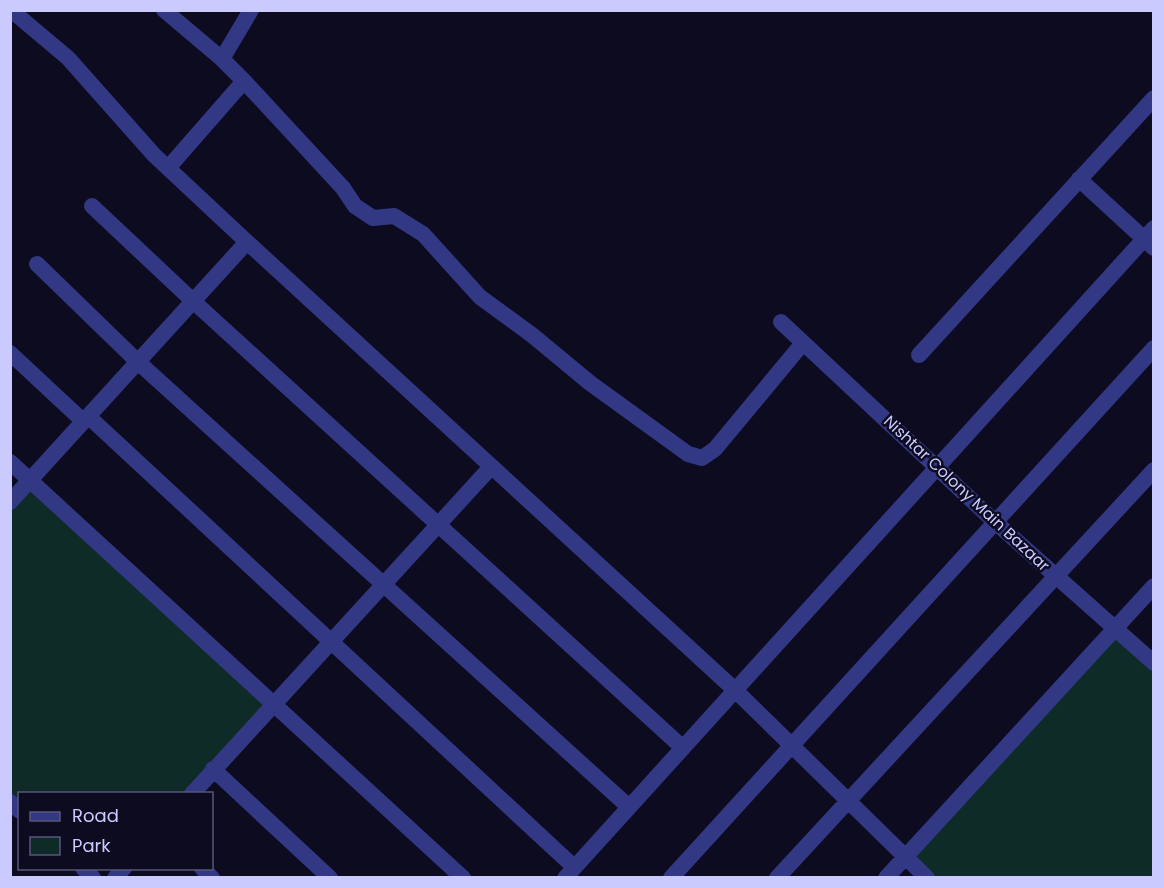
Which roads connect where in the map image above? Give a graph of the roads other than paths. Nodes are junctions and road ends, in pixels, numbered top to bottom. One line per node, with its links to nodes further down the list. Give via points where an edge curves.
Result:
1 (11, 10): 7 (street, via 68,58)
2 (164, 10): 4 (street)
3 (250, 10): 4 (street)
4 (222, 59): 5 (street)
5 (244, 81): 7 (street); 15 (street, via 355,206 373,218 394,216 423,234 480,297 590,384 688,454 702,458 715,449)
6 (1154, 98): 8 (street)
7 (168, 168): 11 (street)
8 (1079, 179): 10 (street); 18 (street)
9 (92, 206): 13 (street)
10 (1150, 238): 23 (street)
11 (247, 242): 13 (street); 22 (street)
12 (37, 264): 19 (street)
13 (193, 301): 19 (street); 28 (street)
14 (781, 322): 15 (street, Nishtar Colony Main Bazaar)
15 (803, 343): 23 (street, Nishtar Colony Main Bazaar)
16 (1154, 348): 27 (street)
17 (10, 353): 20 (street)
18 (919, 355)
19 (138, 362): 20 (street); 30 (street)
20 (86, 419): 25 (street); 33 (street)
21 (10, 462): 25 (street)
22 (491, 467): 28 (street); 35 (street)
23 (939, 467): 27 (street, Nishtar Colony Main Bazaar); 35 (street)
24 (1154, 470): 29 (street)
25 (30, 480): 26 (street); 36 (street)
26 (10, 502)
27 (994, 521): 29 (street, Nishtar Colony Main Bazaar); 37 (street)
28 (438, 525): 30 (street); 38 (street)
29 (1057, 576): 32 (street, Nishtar Colony Main Bazaar); 41 (street)
30 (383, 584): 33 (street); 42 (street)
31 (1154, 586): 32 (street)
32 (1115, 628): 34 (street, Nishtar Colony Main Bazaar); 43 (street)
33 (331, 641): 36 (street); 44 (street)
34 (1154, 663)
35 (735, 690): 37 (street); 38 (street)
36 (274, 703): 39 (street); 46 (street)
37 (791, 745): 41 (street); 47 (street)
38 (683, 748): 42 (street)
39 (213, 769): 40 (street); 45 (street)
40 (194, 792)
41 (847, 799): 43 (street); 48 (street)
42 (629, 807): 44 (street)
43 (905, 856): 49 (street); 50 (street)
44 (570, 872)
45 (330, 878)
46 (464, 878)
47 (671, 878)
48 (777, 878)
49 (886, 878)
50 (927, 878)

